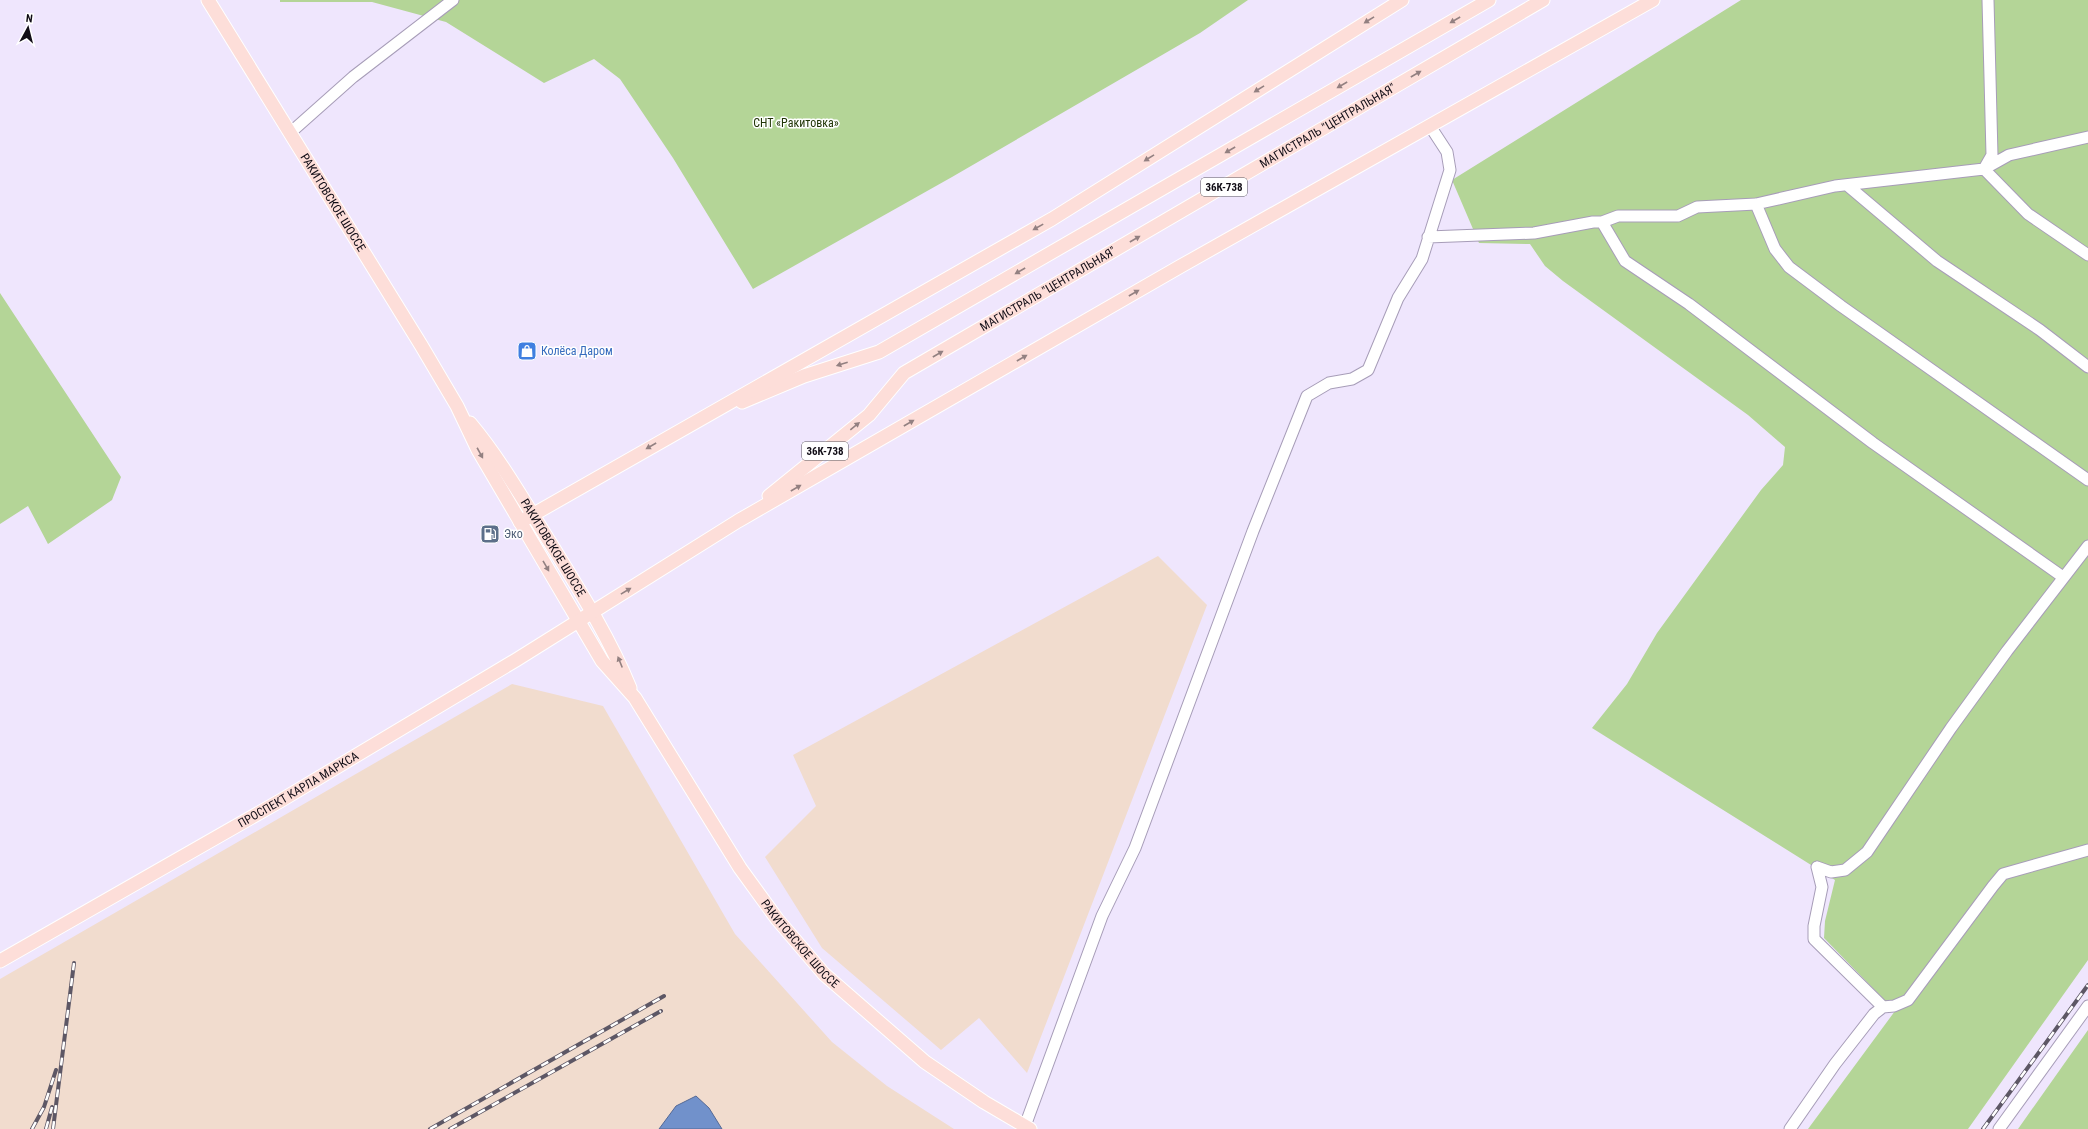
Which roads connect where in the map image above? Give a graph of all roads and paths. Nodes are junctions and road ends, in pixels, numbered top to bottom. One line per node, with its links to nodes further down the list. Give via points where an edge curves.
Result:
1 (208, 0): 9 (main road, РАКИТОВСКОЕ ШОССЕ)
2 (453, 0): 9 (street, via 353,77)
3 (1402, 0): 19 (main road, one-way to 19, via 1052,219)
4 (1489, 0): 19 (main road, 36К-738, one-way to 19, via 879,352 804,376)
5 (1543, 0): 22 (main road, МАГИСТРАЛЬ "ЦЕНТРАЛЬНАЯ" / 36К-738, one-way to 5, via 869,415 904,373)
6 (1653, 0): 8 (main road)
7 (1988, 0): 11 (street, via 1992,154)
8 (1430, 126): 15 (street, via 1447,152 1450,170); 22 (main road, one-way to 8)
9 (290, 133): 18 (main road, РАКИТОВСКОЕ ШОССЕ)
10 (2088, 137): 11 (street, via 2009,155)
11 (1984, 169): 12 (street, via 1886,179); 16 (street, via 2028,214)
12 (1847, 186): 13 (street, via 1835,186); 17 (street, via 1937,261 2040,330)
13 (1756, 204): 14 (street, via 1697,207 1678,216 1618,216); 20 (street, via 1775,249 1789,266)
14 (1602, 222): 15 (street, via 1534,233); 25 (street, via 1625,261 1689,304 1873,443)
15 (1428, 237): 33 (street, via 1422,258 1398,298 1368,370 1352,379 1329,384 1307,396 1253,531 1135,848 1102,916)
16 (2088, 256)
17 (2088, 367)
18 (456, 406): 21 (main road, РАКИТОВСКОЕ ШОССЕ, via 484,440); 23 (main road, РАКИТОВСКОЕ ШОССЕ, one-way to 23)
19 (685, 426): 21 (main road, 36К-738, one-way to 21)
20 (2088, 480)
21 (533, 515): 23 (main road, 36К-738); 26 (main road, РАКИТОВСКОЕ ШОССЕ)
22 (738, 521): 26 (main road, 36К-738, one-way to 22)
23 (520, 522): 27 (main road, РАКИТОВСКОЕ ШОССЕ, one-way to 27)
24 (2088, 546): 25 (street)
25 (2063, 577): 32 (street, via 1951,728 1866,852 1845,870 1831,872 1817,867 1822,887 1814,939)
26 (592, 611): 27 (main road, ПРОСПЕКТ КАРЛА МАРКСА); 28 (main road, РАКИТОВСКОЕ ШОССЕ, one-way to 26, via 616,653)
27 (578, 621): 28 (main road, РАКИТОВСКОЕ ШОССЕ, via 602,661); 30 (main road, ПРОСПЕКТ КАРЛА МАРКСА, via 293,794)
28 (635, 698): 33 (main road, РАКИТОВСКОЕ ШОССЕ, via 740,868 777,919 824,974 925,1062 984,1102)
29 (2088, 850): 32 (street, via 2004,874 1992,886 1908,1000 1894,1006)
30 (0, 962)
31 (2088, 1006): 35 (street)
32 (1883, 1007): 34 (street, via 1874,1014 1835,1064)
33 (1027, 1127)
34 (1790, 1129)
35 (1999, 1129)

